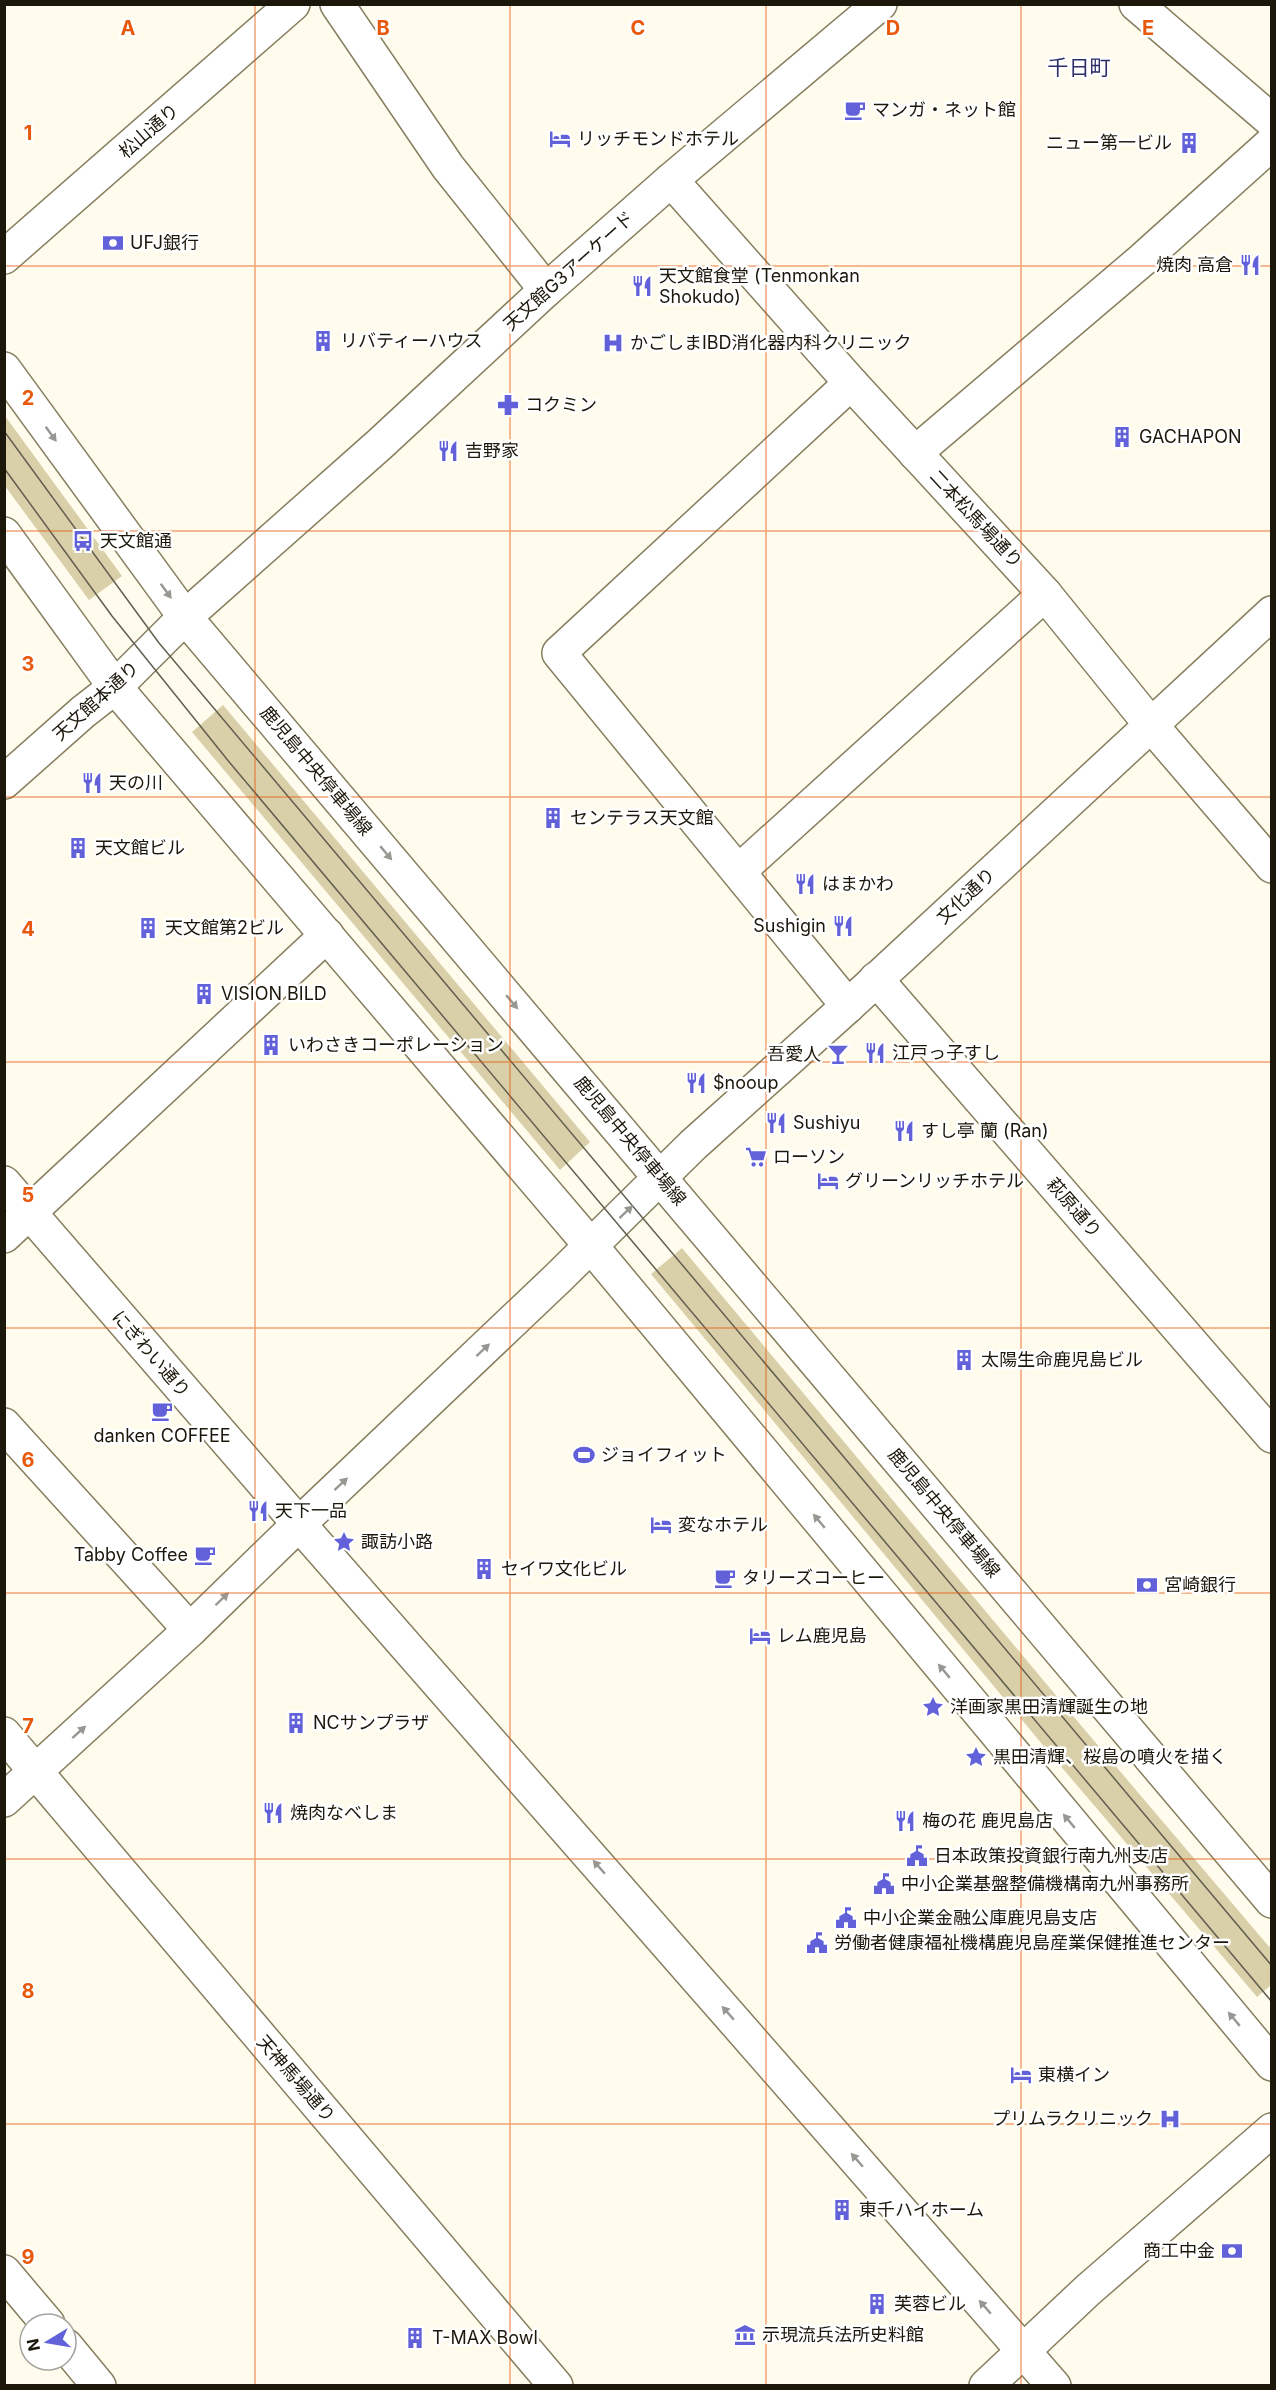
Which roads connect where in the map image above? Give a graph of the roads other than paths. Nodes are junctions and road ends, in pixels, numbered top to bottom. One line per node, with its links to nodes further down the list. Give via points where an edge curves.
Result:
1 (337, 4): 9 (street, via 448,167)
2 (880, 4): 7 (street, 天文館G3アーケード)
3 (1136, 4): 5 (street)
4 (283, 8): 8 (street, 松山通り)
5 (1272, 121)
6 (1272, 143): 12 (street, via 1142,260)
7 (671, 180): 9 (street, 天文館G3アーケード); 11 (street, 二本松馬場通り)
8 (4, 257)
9 (546, 290): 16 (street, 天文館G3アーケード)
10 (4, 369): 16 (street, 鹿児島中央停車場線, one-way to 16)
11 (851, 383): 12 (street, 二本松馬場通り); 21 (street, via 559,653)
12 (915, 453): 14 (street, 二本松馬場通り)
13 (4, 534): 17 (street)
14 (1045, 594): 18 (street, 二本松馬場通り); 21 (street)
15 (1272, 613): 18 (street, 文化通り)
16 (185, 617): 17 (street, 天文館本通り); 25 (street, 鹿児島中央停車場線, one-way to 25)
17 (115, 687): 19 (street, 天文館本通り); 22 (street)
18 (1151, 725): 20 (street, 二本松馬場通り); 23 (street, 文化通り)
19 (4, 782)
20 (1272, 866)
21 (739, 871): 24 (street)
22 (327, 935): 27 (street); 29 (street)
23 (876, 979): 24 (street, 文化通り); 31 (street, 萩原通り)
24 (848, 1006): 25 (street, 文化通り)
25 (661, 1177): 29 (street, 文化通り, one-way to 25); 37 (street, 鹿児島中央停車場線)
26 (4, 1183): 27 (street, にぎわい通り)
27 (30, 1214): 28 (street); 32 (street, にぎわい通り)
28 (4, 1236)
29 (591, 1246): 32 (street, 文化通り, one-way to 29); 38 (street, one-way to 29)
30 (4, 1425): 33 (street)
31 (1272, 1436)
32 (299, 1524): 33 (street, 文化通り, one-way to 32); 42 (street, にぎわい通り, one-way to 32)
33 (190, 1630): 35 (street, 文化通り, one-way to 33)
34 (4, 1734): 35 (street, 天神馬場通り)
35 (36, 1772): 36 (street, 文化通り); 45 (street, 天神馬場通り)
36 (4, 1800)
37 (1272, 1901)
38 (1272, 2064)
39 (1272, 2130): 42 (street)
40 (4, 2272): 41 (street)
41 (38, 2312)
42 (1023, 2351): 46 (street); 47 (street, にぎわい通り)
43 (78, 2360): 44 (street)
44 (99, 2385)
45 (556, 2385)
46 (987, 2385)
47 (1054, 2385)

